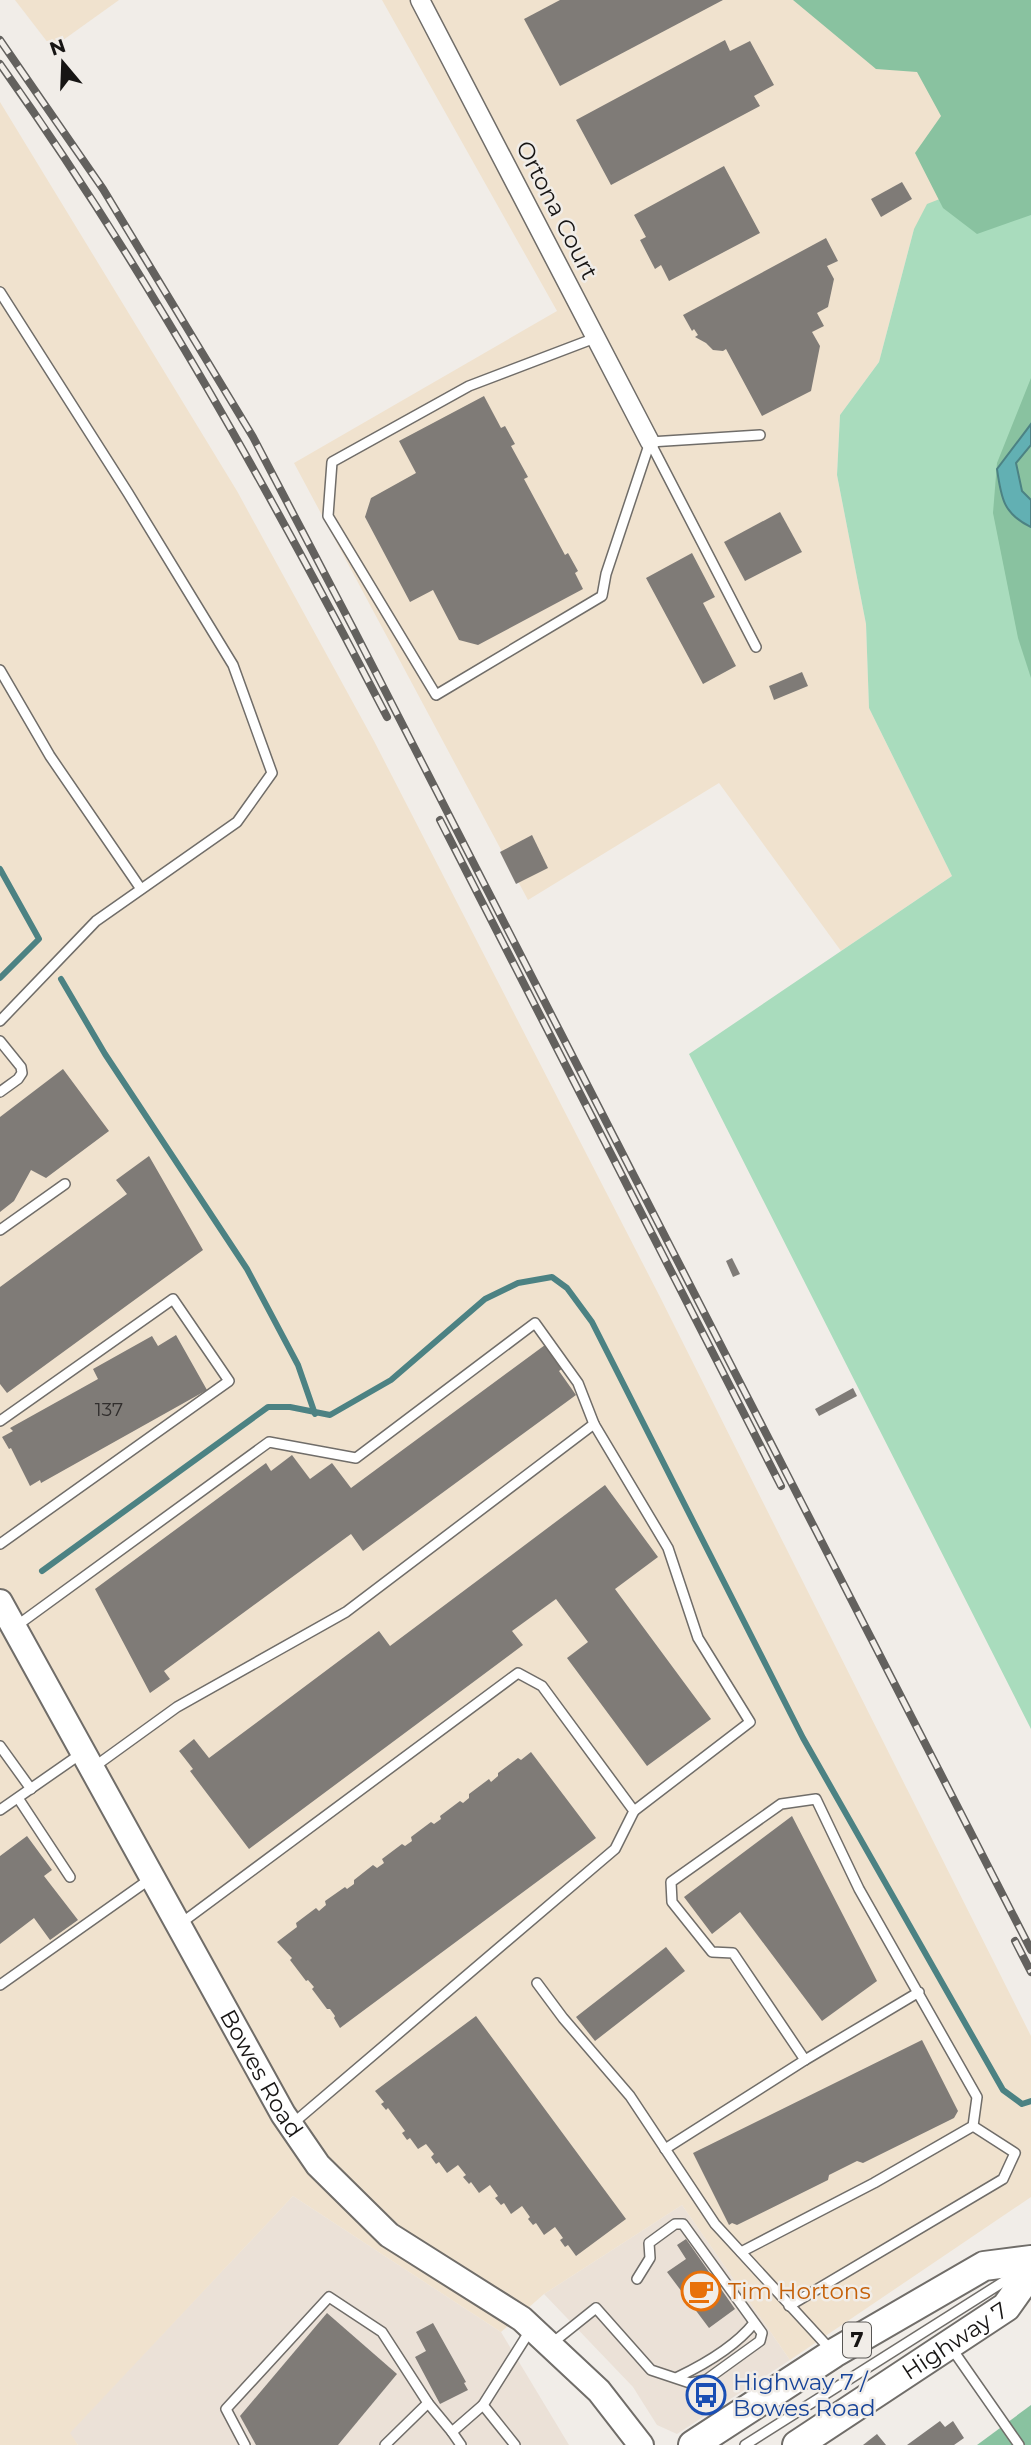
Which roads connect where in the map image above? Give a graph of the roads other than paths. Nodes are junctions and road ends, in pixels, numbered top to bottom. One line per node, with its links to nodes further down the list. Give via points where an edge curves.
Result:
1 (420, 0): 3 (street, Ortona Court)
2 (0, 292): 8 (lane, via 233,665 272,773 237,822)
3 (595, 338): 5 (street, Ortona Court); 5 (lane, via 468,386 332,462 328,516 436,695 602,596)
4 (760, 435): 5 (lane)
5 (650, 442): 6 (lane)
6 (756, 647)
7 (0, 670): 8 (lane, via 50,756)
8 (141, 889): 9 (lane, via 96,921)
9 (0, 1021)
10 (0, 1041): 11 (lane, via 22,1073)
11 (0, 1093)
12 (65, 1184): 13 (lane)
13 (0, 1230)
14 (0, 1421): 16 (lane, via 173,1299 229,1381)
15 (594, 1424): 17 (lane, via 578,1383 536,1323 356,1458 269,1442); 19 (lane, via 345,1612); 23 (lane, via 668,1548 698,1638 750,1722)
16 (0, 1544)
17 (5, 1613): 19 (street, Bowes Road)
18 (0, 1746): 20 (lane)
19 (88, 1760): 20 (lane); 25 (street, Bowes Road)
20 (31, 1789): 21 (lane)
21 (18, 1798): 22 (lane); 24 (lane)
22 (0, 1810)
23 (634, 1811): 26 (lane, via 542,1686 518,1673); 31 (lane, via 615,1849)
24 (70, 1877)
25 (152, 1878): 26 (street, Bowes Road); 28 (lane)
26 (179, 1925): 31 (street, Bowes Road)
27 (537, 1983): 33 (lane, via 630,2096)
28 (0, 1985)
29 (919, 1992): 30 (lane); 30 (lane, via 859,1889 816,1799 781,1804 671,1882 672,1902 712,1952 733,1953); 32 (lane, via 977,2097)
30 (805, 2060): 33 (lane)
31 (291, 2126): 40 (street, Bowes Road, via 318,2165 389,2235 522,2319)
32 (973, 2126): 34 (lane); 38 (lane, via 1015,2153 1003,2179)
33 (665, 2149): 34 (lane, via 715,2224)
34 (741, 2252): 38 (lane)
35 (1031, 2262): 42 (main road, Highway 7 / 7, via 984,2266); 53 (lane)
36 (1031, 2272): 41 (main road, Highway 7 / 7, via 1006,2307)
37 (637, 2279): 39 (lane, via 650,2258 649,2242 675,2224 683,2224)
38 (789, 2306): 42 (lane)
39 (754, 2323): 43 (lane, via 708,2361); 43 (lane, via 762,2333 749,2349 706,2379 690,2383)
40 (540, 2337): 43 (lane, via 596,2308 651,2370); 45 (lane); 51 (street, Bowes Road, via 598,2391)
41 (949, 2345): 54 (main road, Highway 7 / 7); 55 (lane)
42 (834, 2353): 52 (main road, Highway 7 / 7)
43 (678, 2378)
44 (428, 2403): 46 (lane); 47 (lane, via 383,2332 329,2297 226,2409); 48 (lane)
45 (483, 2405): 46 (lane); 50 (lane)
46 (452, 2432): 49 (lane)
47 (246, 2445)
48 (385, 2445)
49 (461, 2445)
50 (515, 2445)
51 (641, 2445)
52 (693, 2445)
53 (745, 2445)
54 (797, 2445)
55 (1019, 2445)

